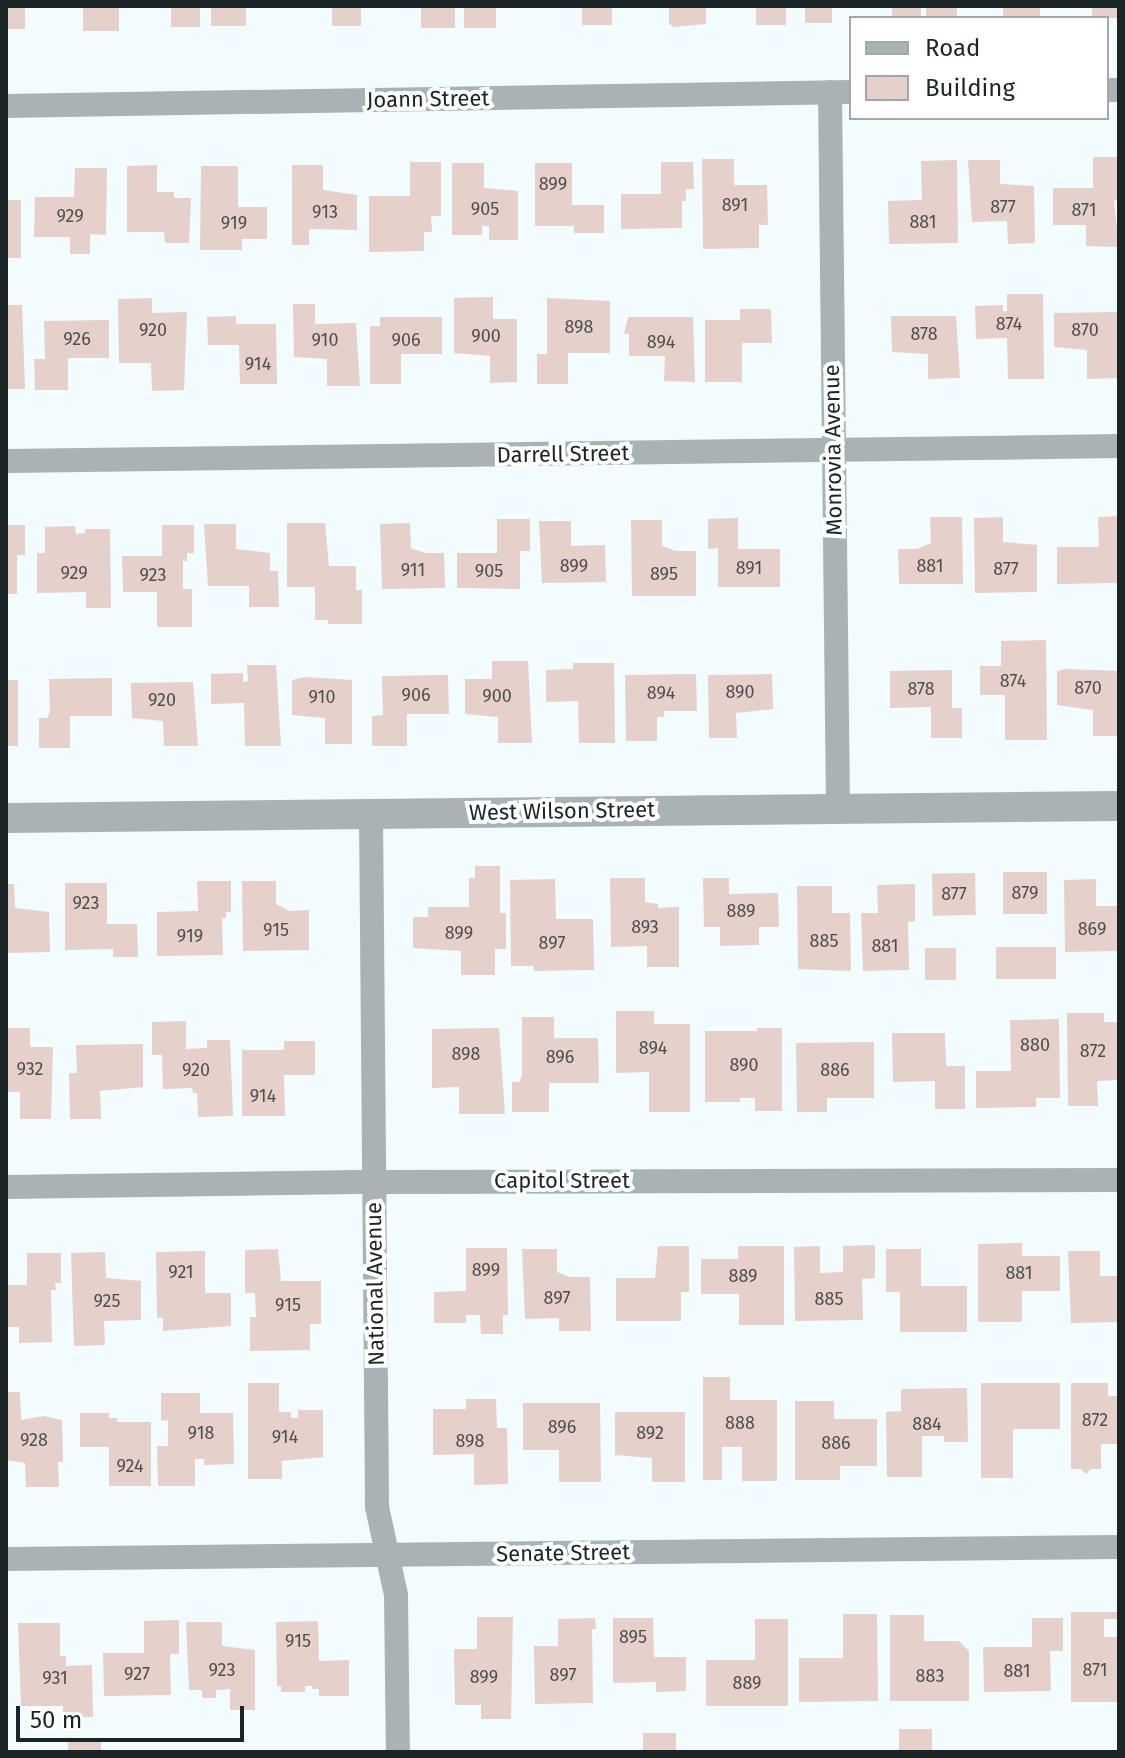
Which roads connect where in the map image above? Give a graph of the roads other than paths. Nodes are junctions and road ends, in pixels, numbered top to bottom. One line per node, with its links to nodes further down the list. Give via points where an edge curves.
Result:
1 (841, 92): 2 (street, Joann Street); 4 (street, Monrovia Avenue)
2 (6, 106)
3 (1119, 446): 4 (street, Darrell Street)
4 (833, 450): 5 (street, Darrell Street); 7 (street, Monrovia Avenue)
5 (6, 461)
6 (1119, 806): 7 (street, West Wilson Street)
7 (838, 808): 8 (street, West Wilson Street)
8 (371, 814): 9 (street, West Wilson Street); 11 (street, National Avenue)
9 (6, 818)
10 (1119, 1180): 11 (street, Capitol Street)
11 (374, 1182): 12 (street, Capitol Street); 14 (street, National Avenue, via 377,1507)
12 (6, 1187)
13 (1119, 1547): 14 (street, Senate Street)
14 (388, 1555): 15 (street, Senate Street); 16 (street, National Avenue, via 396,1595)
15 (6, 1559)
16 (398, 1752)

